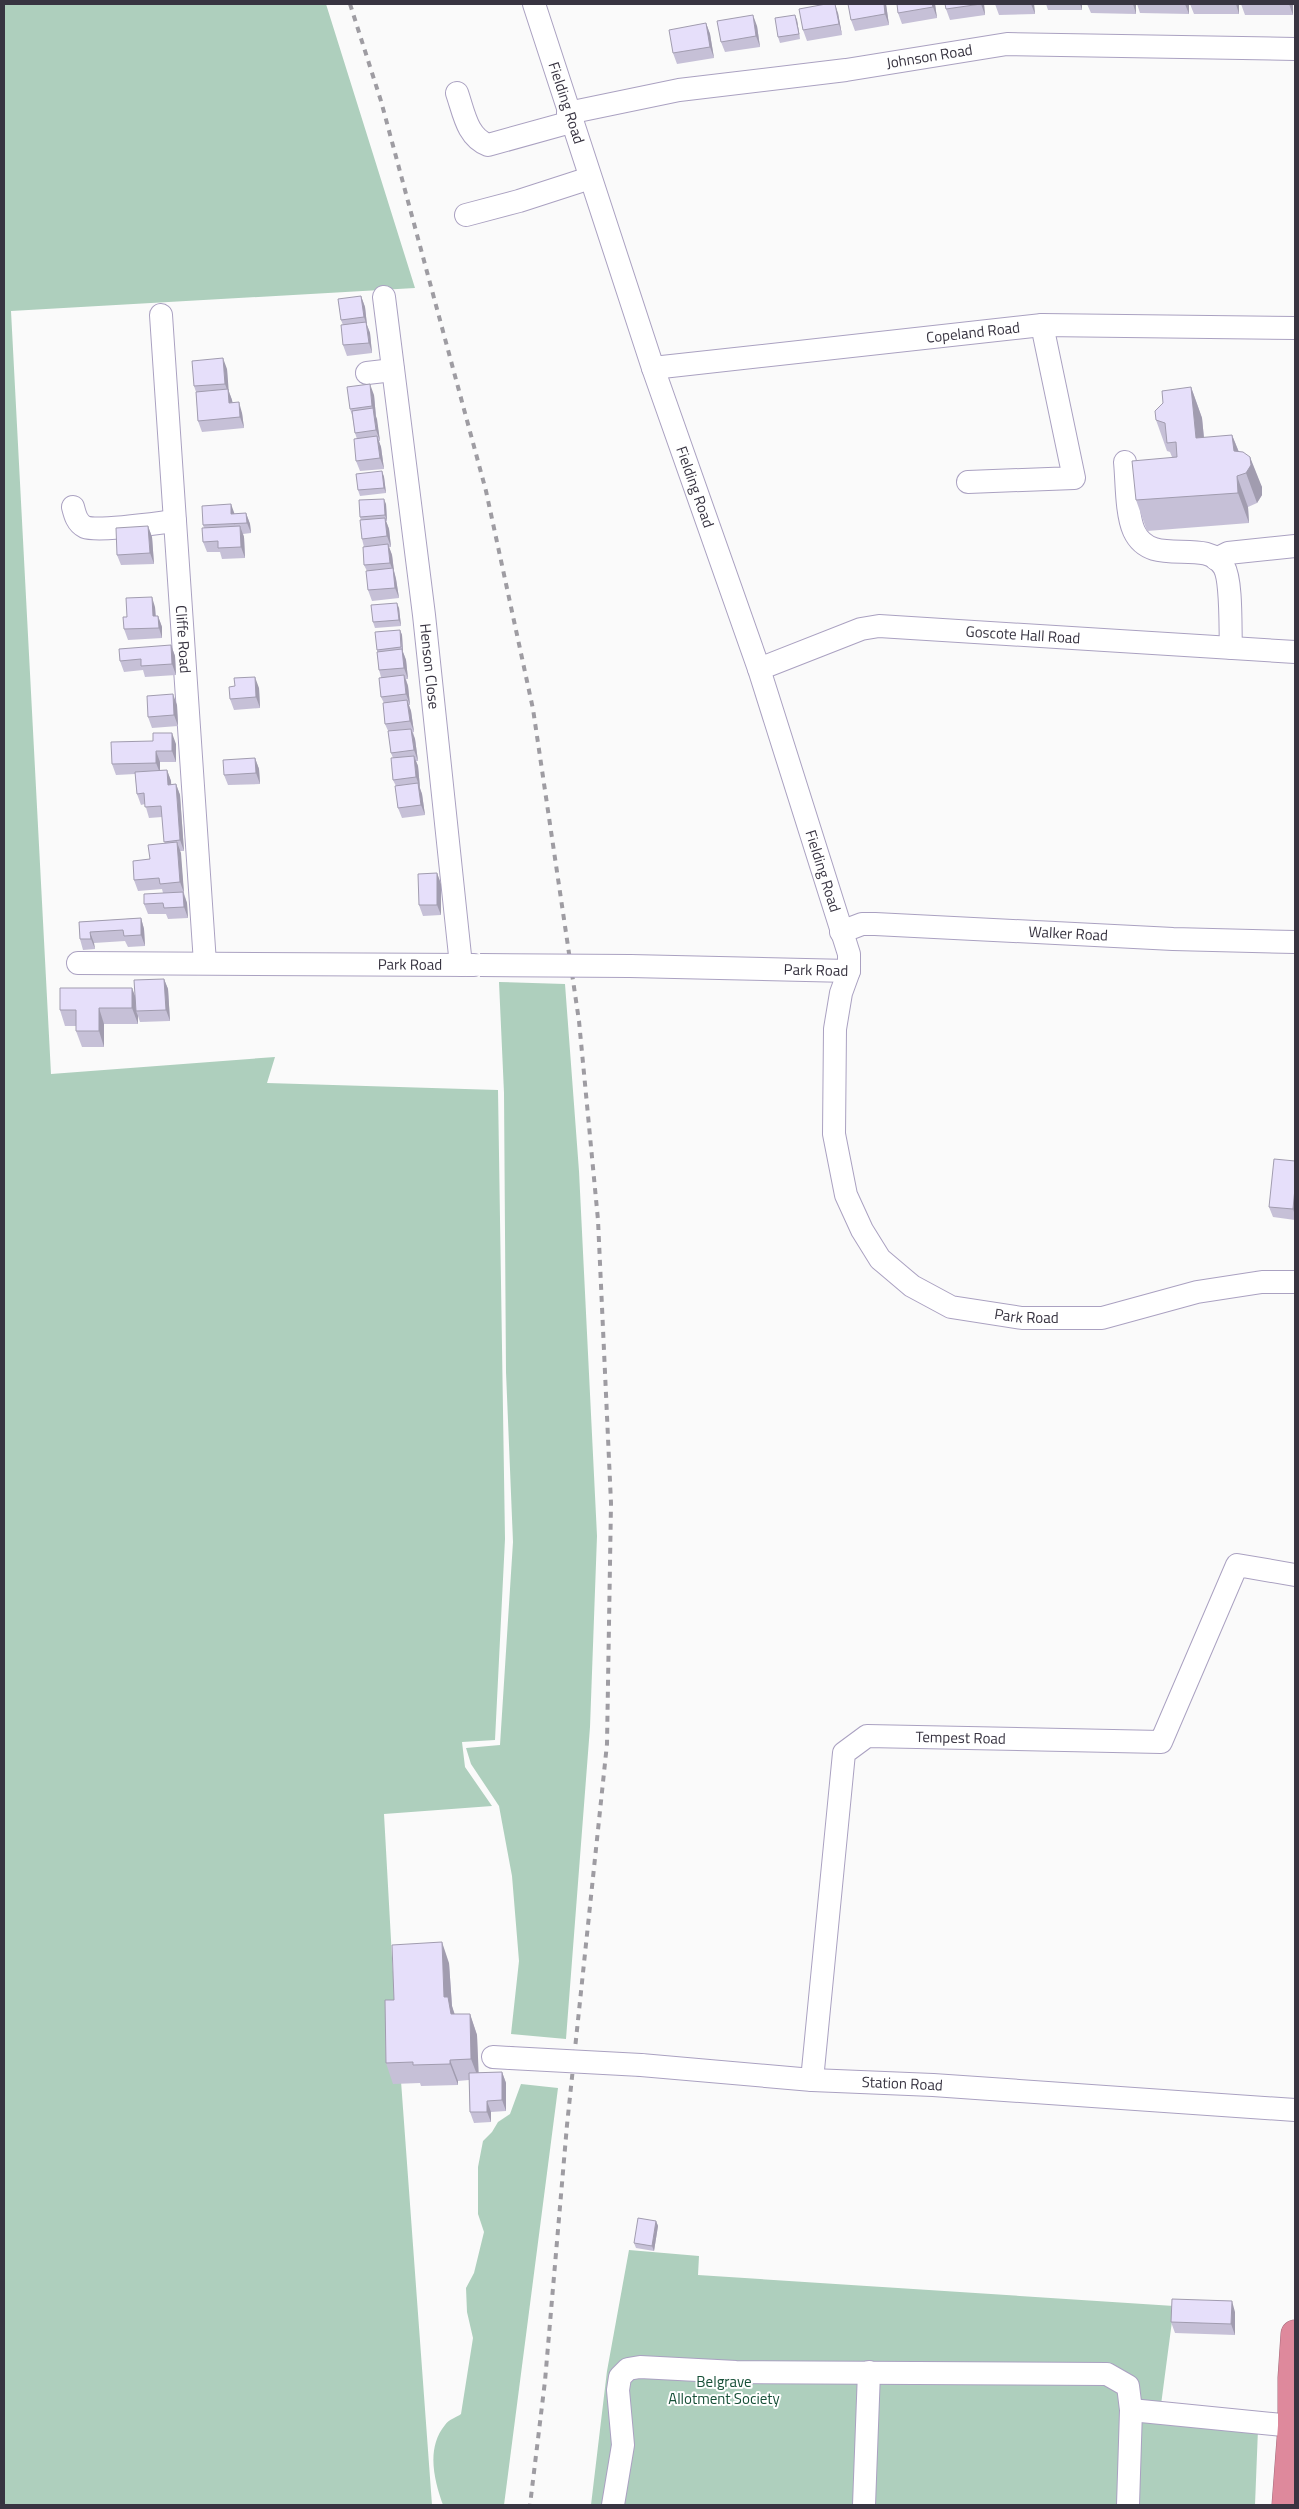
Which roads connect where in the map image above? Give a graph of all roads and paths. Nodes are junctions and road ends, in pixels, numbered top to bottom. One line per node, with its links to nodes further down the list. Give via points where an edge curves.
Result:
1 (534, 4): 4 (street, Fielding Road)
2 (1295, 49): 4 (street, Johnson Road, via 1008,44 846,70 679,90)
3 (457, 93): 4 (street, Johnson Road, via 472,133 479,142 488,145)
4 (570, 117): 5 (street, Fielding Road)
5 (590, 178): 6 (street); 11 (street, Fielding Road)
6 (466, 215)
7 (384, 297): 12 (street, Henson Close)
8 (161, 315): 17 (street, Cliffe Road)
9 (1042, 324): 10 (street, Copeland Road); 11 (street, Copeland Road); 15 (street, via 1074,478)
10 (1295, 328)
11 (653, 368): 22 (street, Fielding Road)
12 (393, 370): 13 (street); 27 (street, Henson Close)
13 (367, 373)
14 (1125, 462): 19 (street, via 1130,520 1141,541 1152,549 1200,552)
15 (968, 482)
16 (72, 508): 17 (street, via 76,519 84,526 99,528)
17 (175, 521): 26 (street, Cliffe Road)
18 (1295, 546): 19 (street, via 1228,553)
19 (1216, 559): 20 (street, via 1224,567 1228,582)
20 (1230, 648): 21 (street, Goscote Hall Road); 22 (street, Goscote Hall Road, via 879,626 861,629)
21 (1295, 652)
22 (759, 669): 23 (street, Fielding Road)
23 (841, 932): 24 (street, Walker Road, via 862,924 875,924); 28 (street, Fielding Road, via 849,954)
24 (1295, 942)
25 (78, 963): 26 (street, Park Road)
26 (206, 963): 27 (street, Park Road)
27 (471, 965): 28 (street, Park Road, bridge)
28 (849, 971): 29 (street, Park Road, via 841,993 835,1029 834,1134 846,1194 862,1230 880,1259 912,1286 951,1307 1022,1318 1102,1318 1197,1292 1262,1282)
29 (1295, 1282)
30 (1295, 1575): 32 (street, Tempest Road, via 1237,1565 1161,1742 867,1736 844,1753)
31 (501, 2057): 32 (street, Station Road, bridge)
32 (812, 2080): 33 (street, Station Road, via 933,2085)
33 (1295, 2110)
34 (1295, 2334): 36 (highway)
35 (869, 2372): 37 (street, via 1107,2374 1128,2386); 39 (street, via 628,2369 620,2377 618,2390 623,2445); 40 (street)
36 (1294, 2378): 38 (highway)
37 (1131, 2410): 38 (street); 41 (street)
38 (1292, 2426): 42 (highway)
39 (613, 2505)
40 (864, 2505)
41 (1128, 2505)
42 (1286, 2505)

